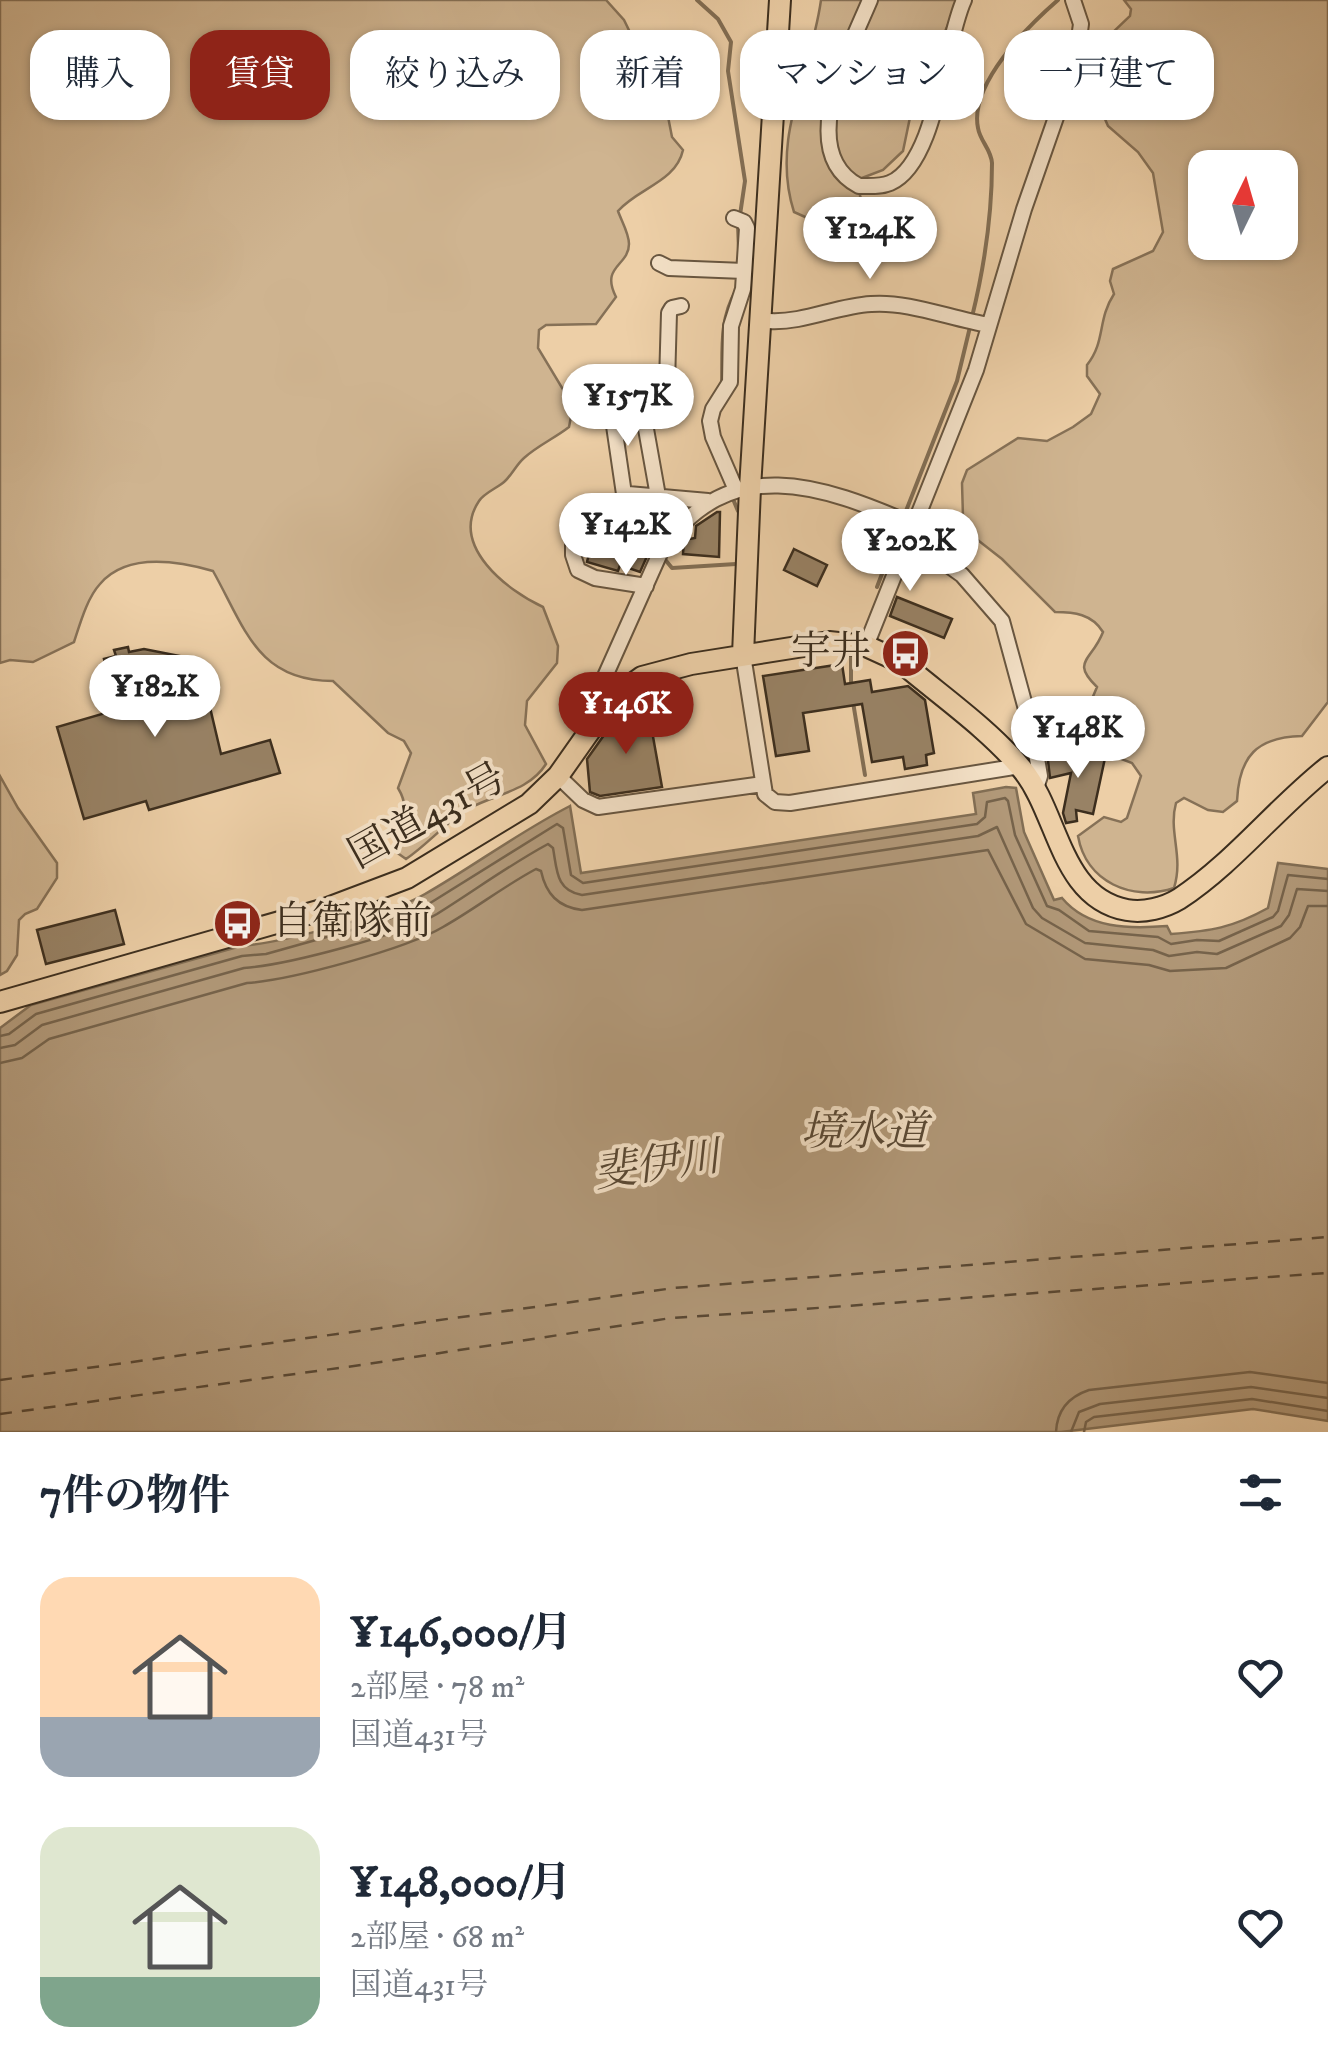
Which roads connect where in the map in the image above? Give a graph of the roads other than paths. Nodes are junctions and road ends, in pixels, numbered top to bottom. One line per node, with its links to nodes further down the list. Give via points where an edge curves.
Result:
1 (780, 0): 14 (highway)
2 (870, 0): 3 (street, via 842,64 828,135 841,172 860,186 893,182 918,150)
3 (964, 0)
4 (1073, 0): 11 (street, via 1080,24 1076,60)
5 (734, 218): 7 (street, via 746,228)
6 (659, 263): 7 (street)
7 (744, 271): 12 (street)
8 (681, 306): 13 (street, via 669,313 667,383)
9 (750, 320): 12 (street)
10 (769, 322): 11 (street, via 894,304)
11 (978, 323): 17 (street, via 976,370)
12 (730, 326): 14 (street, via 730,382 710,421)
13 (641, 402): 15 (street); 15 (street, via 613,418 626,494)
14 (737, 490): 16 (street); 17 (street, via 788,485 845,497); 21 (highway)
15 (658, 496): 16 (street)
16 (708, 501): 19 (street, via 674,532)
17 (907, 526): 20 (street); 27 (street, via 1002,621 1034,735)
18 (573, 527): 19 (street, via 578,570)
19 (646, 586): 22 (street, via 602,683)
20 (866, 646): 21 (highway, 国道431号, via 829,642); 23 (highway, 国道431号, via 902,662)
21 (743, 654): 22 (highway, 国道431号, via 653,674); 26 (street)
22 (612, 698): 25 (highway, 国道431号)
23 (1020, 766): 26 (street, via 790,803 769,799); 27 (highway, 国道431号)
24 (1328, 766): 27 (highway, 国道431号, via 1190,890 1157,909 1132,911 1096,899 1084,887)
25 (558, 776): 26 (street, via 598,807); 28 (highway, 国道431号, via 528,804 406,878 325,910)
26 (763, 784)
27 (1036, 788)
28 (0, 1002)

